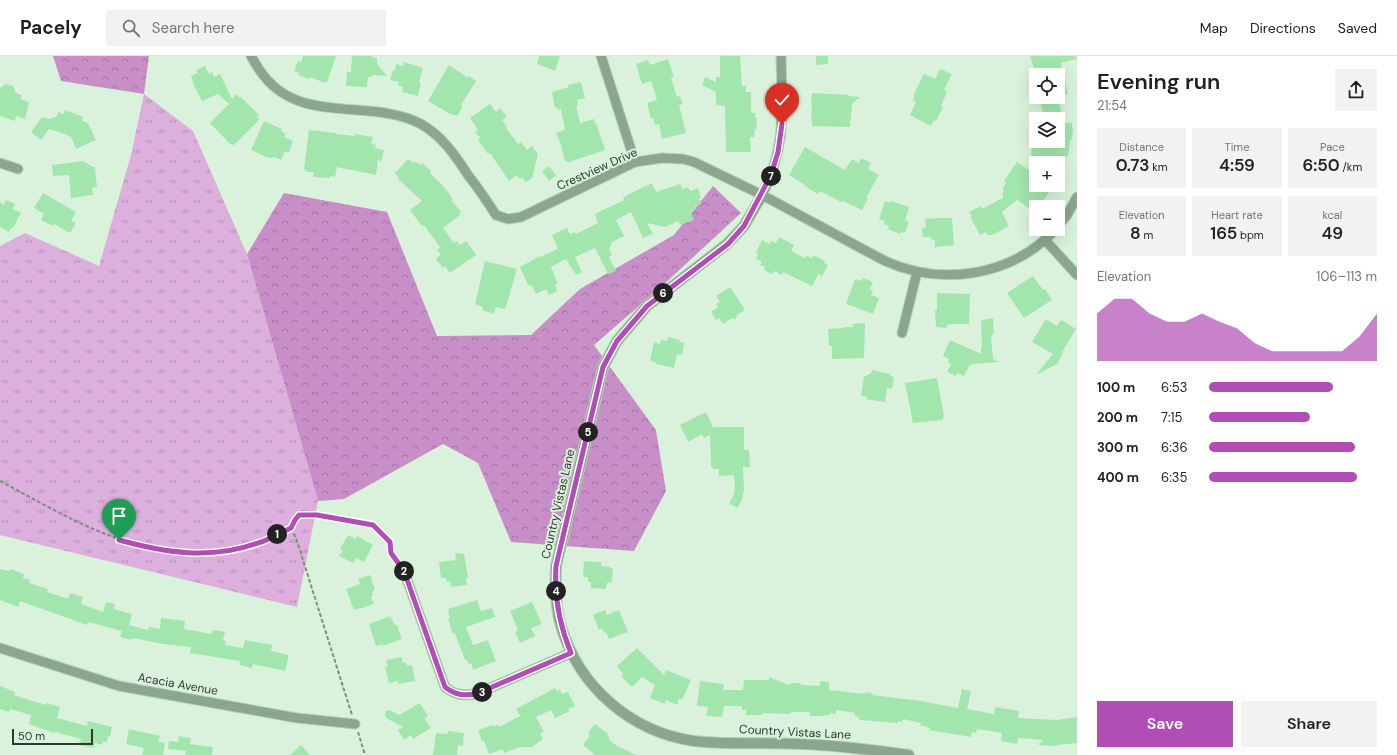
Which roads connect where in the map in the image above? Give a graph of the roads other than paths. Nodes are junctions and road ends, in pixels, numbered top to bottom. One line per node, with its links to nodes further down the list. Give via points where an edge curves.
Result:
1 (251, 56): 4 (street, Crestview Drive, via 272,85 300,102 321,107 387,113 412,120 431,131 452,150 496,215 508,219 521,217)
2 (601, 56): 4 (street)
3 (781, 56): 7 (street, Country Vistas Lane, via 781,138 775,165)
4 (635, 162): 7 (street, Crestview Drive, via 662,158 683,159)
5 (0, 163): 6 (street)
6 (18, 169)
7 (762, 195): 12 (street, Crestview Drive, via 885,261); 17 (street, Country Vistas Lane, via 744,226 728,244 647,306 617,341 603,367 556,566 558,610)
8 (1077, 197): 9 (street)
9 (1065, 217)
10 (1049, 236): 11 (street, Crestview Drive)
11 (1045, 240): 12 (street, Crestview Drive, via 1016,259 986,270 958,274); 13 (street)
12 (917, 272): 14 (street)
13 (1077, 275)
14 (902, 333)
15 (404, 571): 17 (street, via 445,687 451,692 464,696 476,694)
16 (0, 648): 18 (street, Acacia Avenue, via 119,686 297,718)
17 (571, 653): 19 (street, Country Vistas Lane, via 588,679 609,702 635,720 663,734 694,741 802,744)
18 (355, 724)
19 (866, 752): 20 (street, Country Vistas Lane)
20 (909, 755)

